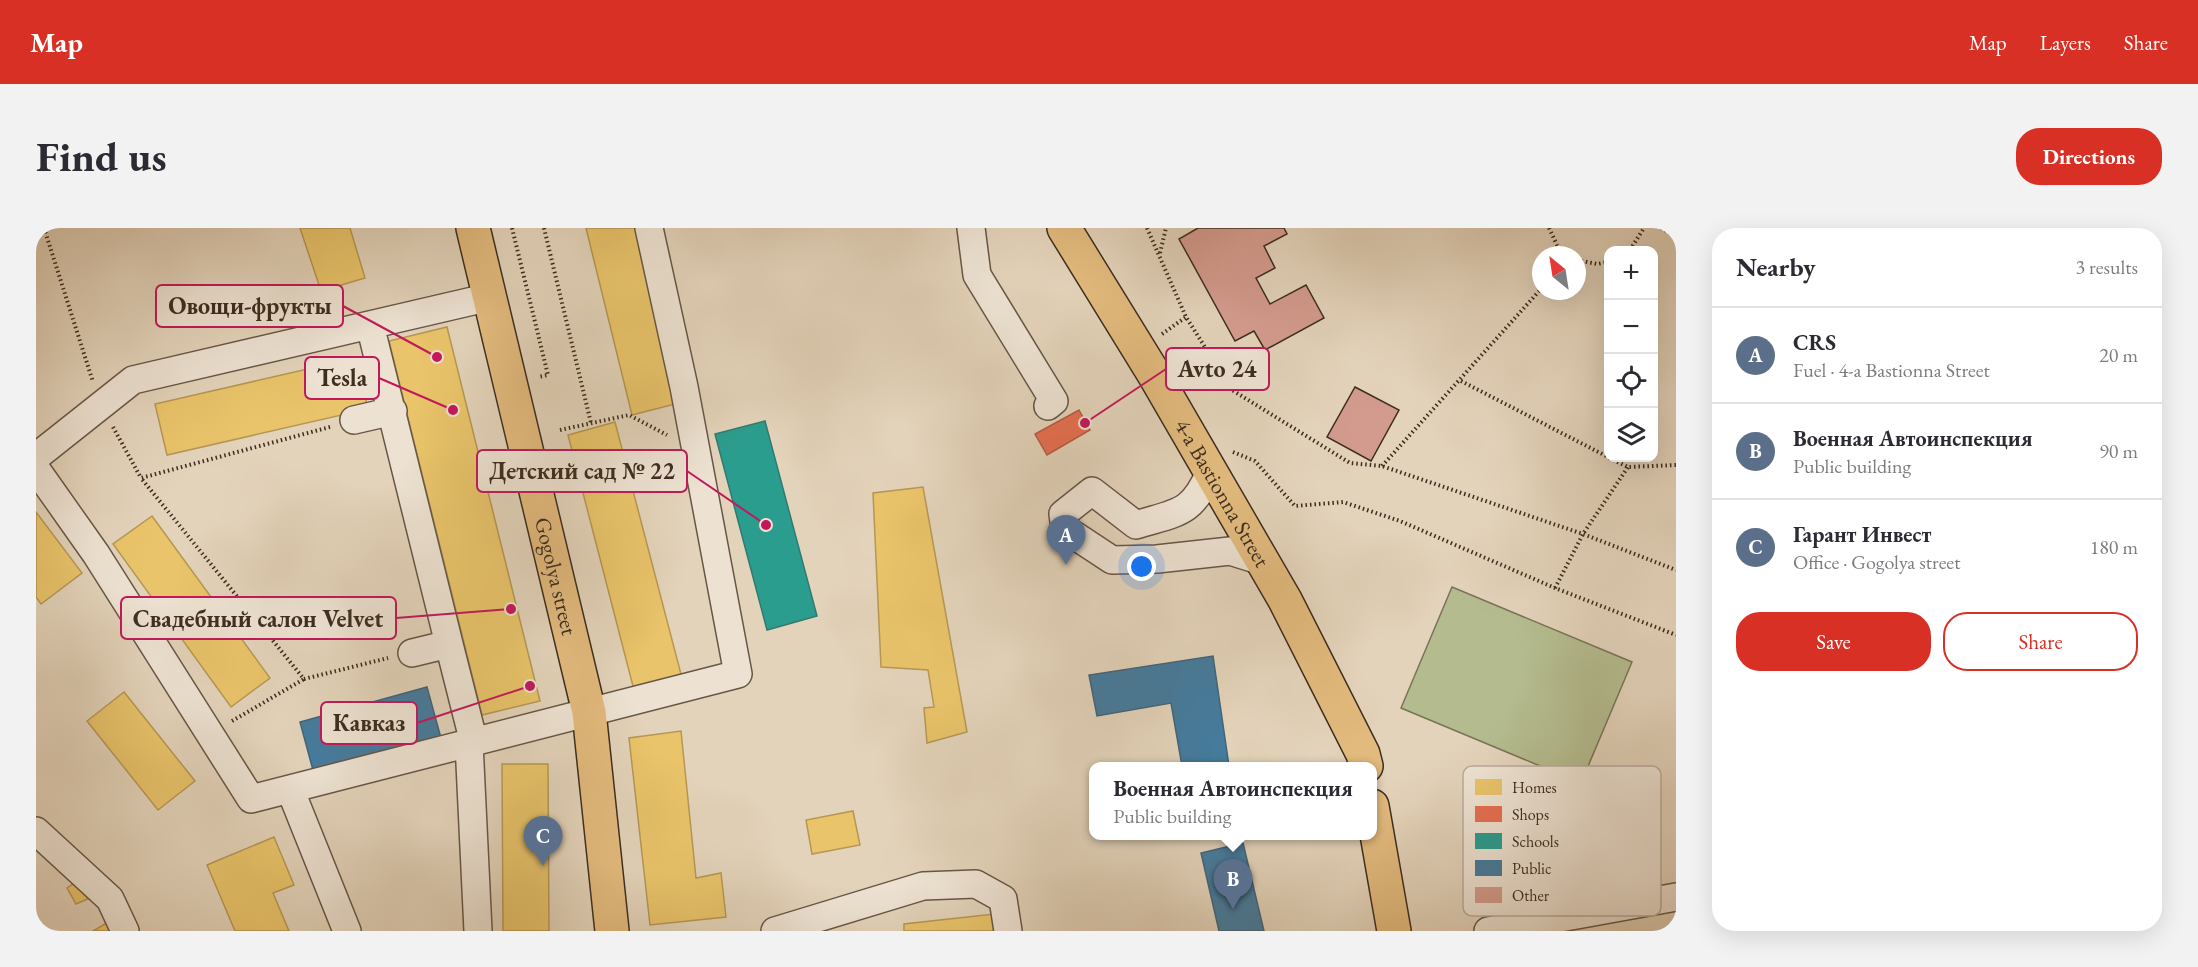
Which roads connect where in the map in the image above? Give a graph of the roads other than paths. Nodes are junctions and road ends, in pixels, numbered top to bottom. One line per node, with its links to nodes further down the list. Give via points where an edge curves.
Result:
1 (473, 228): 5 (main road, Gogolya street)
2 (649, 228): 16 (street, via 738,674)
3 (971, 228): 7 (street, via 977,274 1054,401)
4 (1064, 228): 11 (main road, 4-a Bastionna Street, via 1155,374)
5 (476, 301): 6 (street); 16 (main road, Gogolya street)
6 (370, 325): 8 (street); 10 (street, via 134,380)
7 (1048, 406)
8 (393, 411): 9 (street); 14 (street)
9 (354, 420)
10 (36, 457)
11 (1220, 461): 13 (main road, 4-a Bastionna Street); 13 (street, via 1200,497 1185,510 1136,525 1092,491 1063,514 1065,529 1112,560 1230,551)
12 (36, 470): 19 (street, via 96,554 251,799)
13 (1262, 561): 18 (main road, 4-a Bastionna Street, via 1358,744)
14 (449, 644): 15 (street); 17 (street)
15 (412, 653)
16 (589, 712): 17 (street); 28 (main road, Gogolya street)
17 (470, 737): 19 (street); 27 (street)
18 (1364, 762)
19 (290, 789): 26 (street)
20 (36, 831): 25 (street, via 110,900)
21 (1377, 834): 31 (main road)
22 (1676, 897): 23 (street)
23 (1661, 900)
24 (1571, 916): 32 (street)
25 (125, 931)
26 (346, 931)
27 (478, 931)
28 (612, 931)
29 (776, 931): 30 (street, via 923,886 976,884 1003,899)
30 (1008, 931)
31 (1394, 931)
32 (1488, 931)

